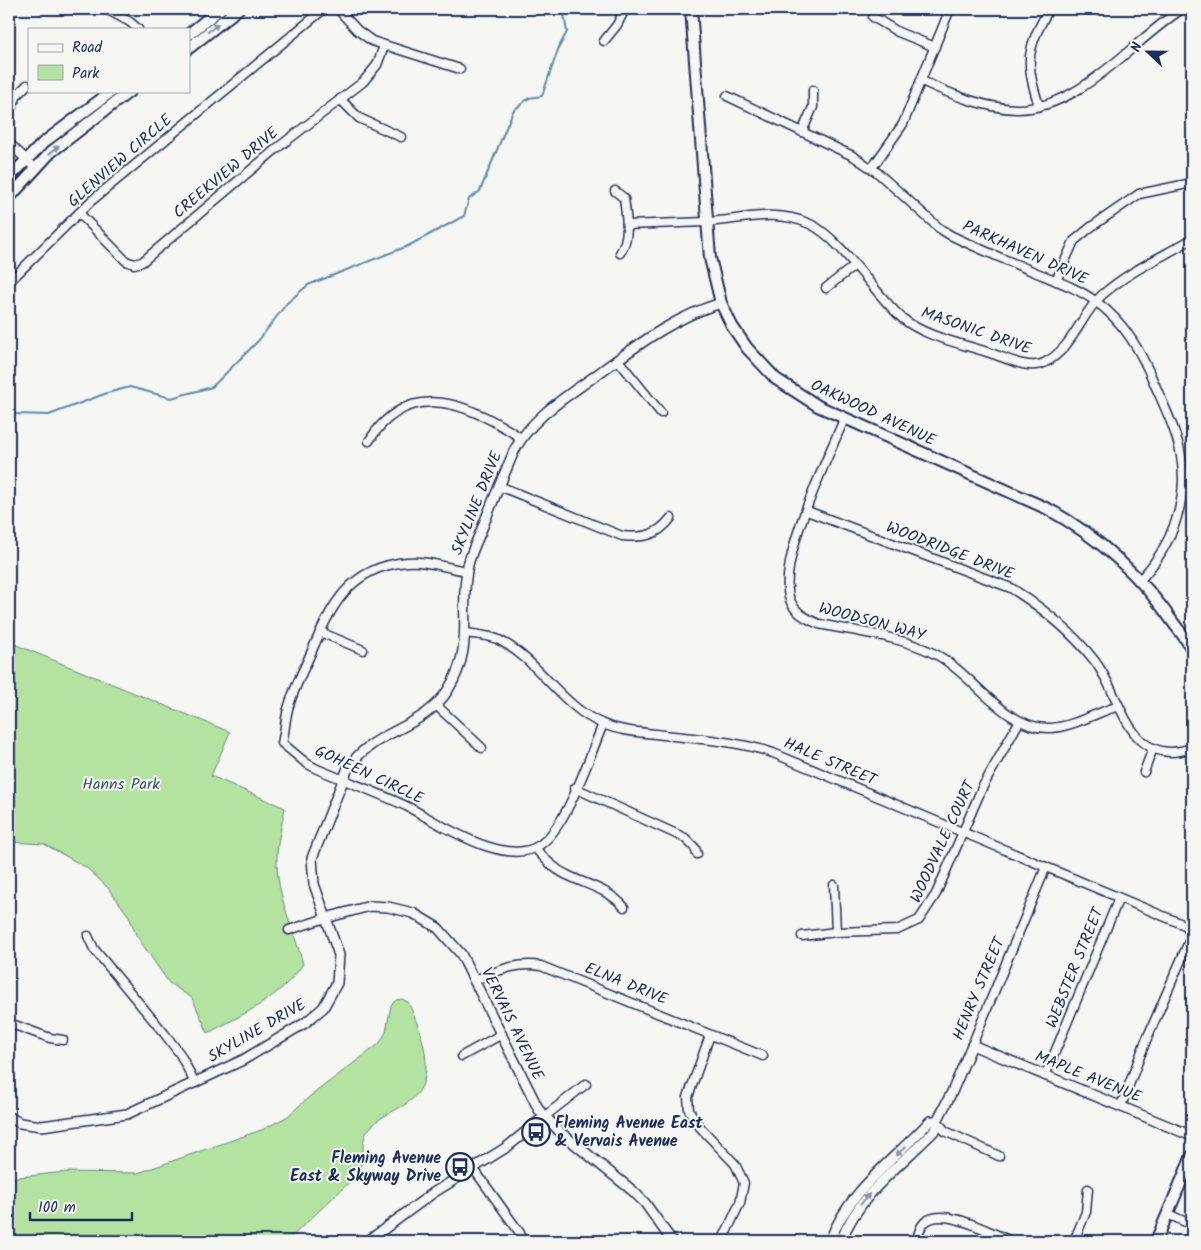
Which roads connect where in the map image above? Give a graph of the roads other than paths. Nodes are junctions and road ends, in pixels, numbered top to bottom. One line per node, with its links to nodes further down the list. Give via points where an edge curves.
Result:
1 (106, 9): 12 (street)
2 (220, 9): 13 (main road)
3 (238, 9): 16 (main road, one-way to 3)
4 (324, 9): 38 (street, GLENVIEW CIRCLE)
5 (338, 9): 15 (street, via 357,30)
6 (625, 9): 14 (street)
7 (691, 9): 39 (main road, OAKWOOD AVENUE)
8 (950, 9): 17 (street)
9 (1049, 9): 26 (street, via 1035,33 1030,52 1029,67)
10 (1182, 9): 26 (street, via 1160,23 1088,83)
11 (873, 17): 17 (street, via 898,32)
12 (136, 28)
13 (190, 33)
14 (604, 41)
15 (384, 46): 18 (street); 25 (street, CREEKVIEW DRIVE, via 372,73)
16 (190, 47)
17 (935, 47): 19 (street)
18 (460, 69)
19 (922, 81): 26 (street, via 962,97 1002,107); 33 (street, via 903,124)
20 (27, 85): 27 (street, via 17,95)
21 (813, 90): 28 (street, via 813,107)
22 (111, 92): 31 (main road)
23 (129, 92): 32 (main road, one-way to 23, via 58,146)
24 (727, 96): 28 (street, PARKHAVEN DRIVE)
25 (340, 99): 29 (street, via 359,118); 38 (street, CREEKVIEW DRIVE, via 142,262 126,261)
26 (1039, 106)
27 (9, 114)
28 (802, 132): 33 (street, PARKHAVEN DRIVE)
29 (401, 138)
30 (9, 143): 31 (street)
31 (25, 160): 32 (street); 34 (main road)
32 (35, 168): 37 (main road)
33 (872, 168): 44 (street, PARKHAVEN DRIVE, via 939,228 974,247)
34 (9, 178)
35 (1192, 185): 44 (street, via 1139,194 1091,227 1074,240)
36 (615, 191): 40 (street, via 624,198)
37 (9, 198)
38 (78, 213): 45 (street, GLENVIEW CIRCLE)
39 (707, 222): 40 (street, MASONIC DRIVE); 43 (street, MASONIC DRIVE, via 771,214 791,218 820,230); 47 (main road, OAKWOOD AVENUE, via 710,258)
40 (626, 225): 42 (street, via 626,245)
41 (1192, 239): 48 (street, MASONIC DRIVE, via 1135,270)
42 (620, 253)
43 (854, 266): 46 (street); 48 (street, MASONIC DRIVE, via 911,324 1020,363 1036,365 1053,357 1070,340)
44 (1056, 281): 48 (street, PARKHAVEN DRIVE)
45 (9, 282)
46 (826, 288)
47 (720, 302): 49 (street, SKYLINE DRIVE, via 675,321); 51 (main road, OAKWOOD AVENUE, via 732,326 761,365 799,395)
48 (1096, 302): 55 (street, PARKHAVEN DRIVE, via 1129,333 1141,355 1177,440)
49 (618, 360): 50 (street); 52 (street, SKYLINE DRIVE, via 546,412)
50 (661, 414)
51 (844, 418): 57 (street, WOODSON WAY); 60 (main road, OAKWOOD AVENUE, via 1048,509 1110,552)
52 (521, 438): 53 (street, via 475,412 430,401 408,406 396,413 377,429); 56 (street, SKYLINE DRIVE)
53 (369, 441)
54 (1192, 468): 55 (street)
55 (1182, 469): 60 (street, PARKHAVEN DRIVE, via 1183,492 1172,532 1152,567)
56 (499, 486): 58 (street, via 622,536 642,538 653,534); 59 (street, SKYLINE DRIVE)
57 (807, 511): 66 (street, WOODRIDGE DRIVE, via 1010,588 1038,607 1086,650 1103,672); 67 (street, WOODSON WAY, via 787,572 791,602 804,617 819,624 912,645 938,655)
58 (671, 518)
59 (466, 571): 61 (street, GOHEEN CIRCLE, via 407,562 375,570 337,598); 62 (street, SKYLINE DRIVE)
60 (1140, 580): 63 (main road, OAKWOOD AVENUE, via 1158,599)
61 (320, 632): 64 (street); 73 (street, GOHEEN CIRCLE, via 288,710 282,743 306,763)
62 (466, 633): 65 (street, SKYLINE DRIVE, via 457,672); 68 (street, HALE STREET, via 505,644 565,698)
63 (1192, 647)
64 (363, 650)
65 (436, 705): 69 (street); 73 (street, SKYLINE DRIVE, via 414,722 366,746 354,758)
66 (1119, 706): 67 (street, WOODSON WAY, via 1050,728); 70 (street, WOODRIDGE DRIVE, via 1134,735)
67 (1019, 722): 75 (street, WOODVALE COURT, via 982,788)
68 (603, 724): 74 (street); 75 (street, HALE STREET, via 631,731 750,745)
69 (482, 748)
70 (1153, 748): 71 (street, WOODRIDGE DRIVE, via 1178,752); 72 (street)
71 (1192, 748)
72 (1144, 772)
73 (343, 780): 76 (street, GOHEEN CIRCLE, via 409,808 447,830 494,848 509,851); 82 (street, SKYLINE DRIVE, via 312,858 314,884)
74 (575, 788): 76 (street, via 562,820); 77 (street, via 685,838)
75 (963, 832): 78 (street, HALE STREET); 84 (street, WOODVALE COURT, via 936,894 919,920 897,930)
76 (535, 848): 81 (street, via 548,864 617,899)
77 (697, 854)
78 (1046, 867): 80 (street, HALE STREET); 92 (street, HENRY STREET)
79 (834, 885): 84 (street)
80 (1118, 898): 95 (street, WEBSTER STREET); 98 (street, HALE STREET, via 1187,926 1190,937)
81 (624, 907)
82 (326, 918): 83 (street, VERVAIS AVENUE); 87 (street, VERVAIS AVENUE, via 370,906 400,908 413,913 438,928 451,941); 96 (street, SKYLINE DRIVE, via 339,965 337,983 328,1002 305,1023 243,1060)
83 (289, 930)
84 (836, 932): 86 (street, WOODVALE COURT)
85 (88, 936): 96 (street, via 94,950 175,1047)
86 (802, 936)
87 (475, 980): 89 (street, VERVAIS AVENUE); 90 (street, ELNA DRIVE, via 512,966 541,966)
88 (9, 1023): 91 (street)
89 (502, 1034): 93 (street); 100 (street, VERVAIS AVENUE, via 532,1099)
90 (710, 1035): 94 (street, ELNA DRIVE); 113 (street, via 688,1097 689,1110 698,1124 735,1164 744,1183 740,1203)
91 (63, 1040)
92 (972, 1045): 95 (street, MAPLE AVENUE); 101 (street, HENRY STREET)
93 (462, 1056)
94 (763, 1056)
95 (1046, 1076): 98 (street, MAPLE AVENUE)
96 (195, 1083): 99 (street, SKYLINE DRIVE, via 143,1108 110,1117 42,1126 20,1123)
97 (586, 1084): 100 (street)
98 (1121, 1106): 102 (street, MAPLE AVENUE)
99 (9, 1117)
100 (544, 1117): 105 (street, via 507,1147); 112 (street, VERVAIS AVENUE, via 633,1191)
101 (937, 1121): 103 (street, via 945,1131); 114 (street, one-way to 114, via 930,1121 865,1185 840,1219); 115 (street, HENRY STREET, one-way to 101, via 858,1208 937,1128)
102 (1192, 1136)
103 (999, 1156)
104 (1192, 1156): 107 (main road)
105 (473, 1168): 110 (street, via 432,1193); 111 (street)
106 (1088, 1189): 118 (street, via 1086,1212)
107 (1168, 1214): 108 (street); 119 (main road)
108 (1192, 1225)
109 (996, 1238): 116 (street, via 944,1216 931,1218 921,1226); 117 (street)
110 (368, 1241)
111 (522, 1241)
112 (672, 1241)
113 (722, 1241)
114 (830, 1241)
115 (841, 1241)
116 (916, 1241)
117 (1011, 1241)
118 (1074, 1241)
119 (1156, 1241)

